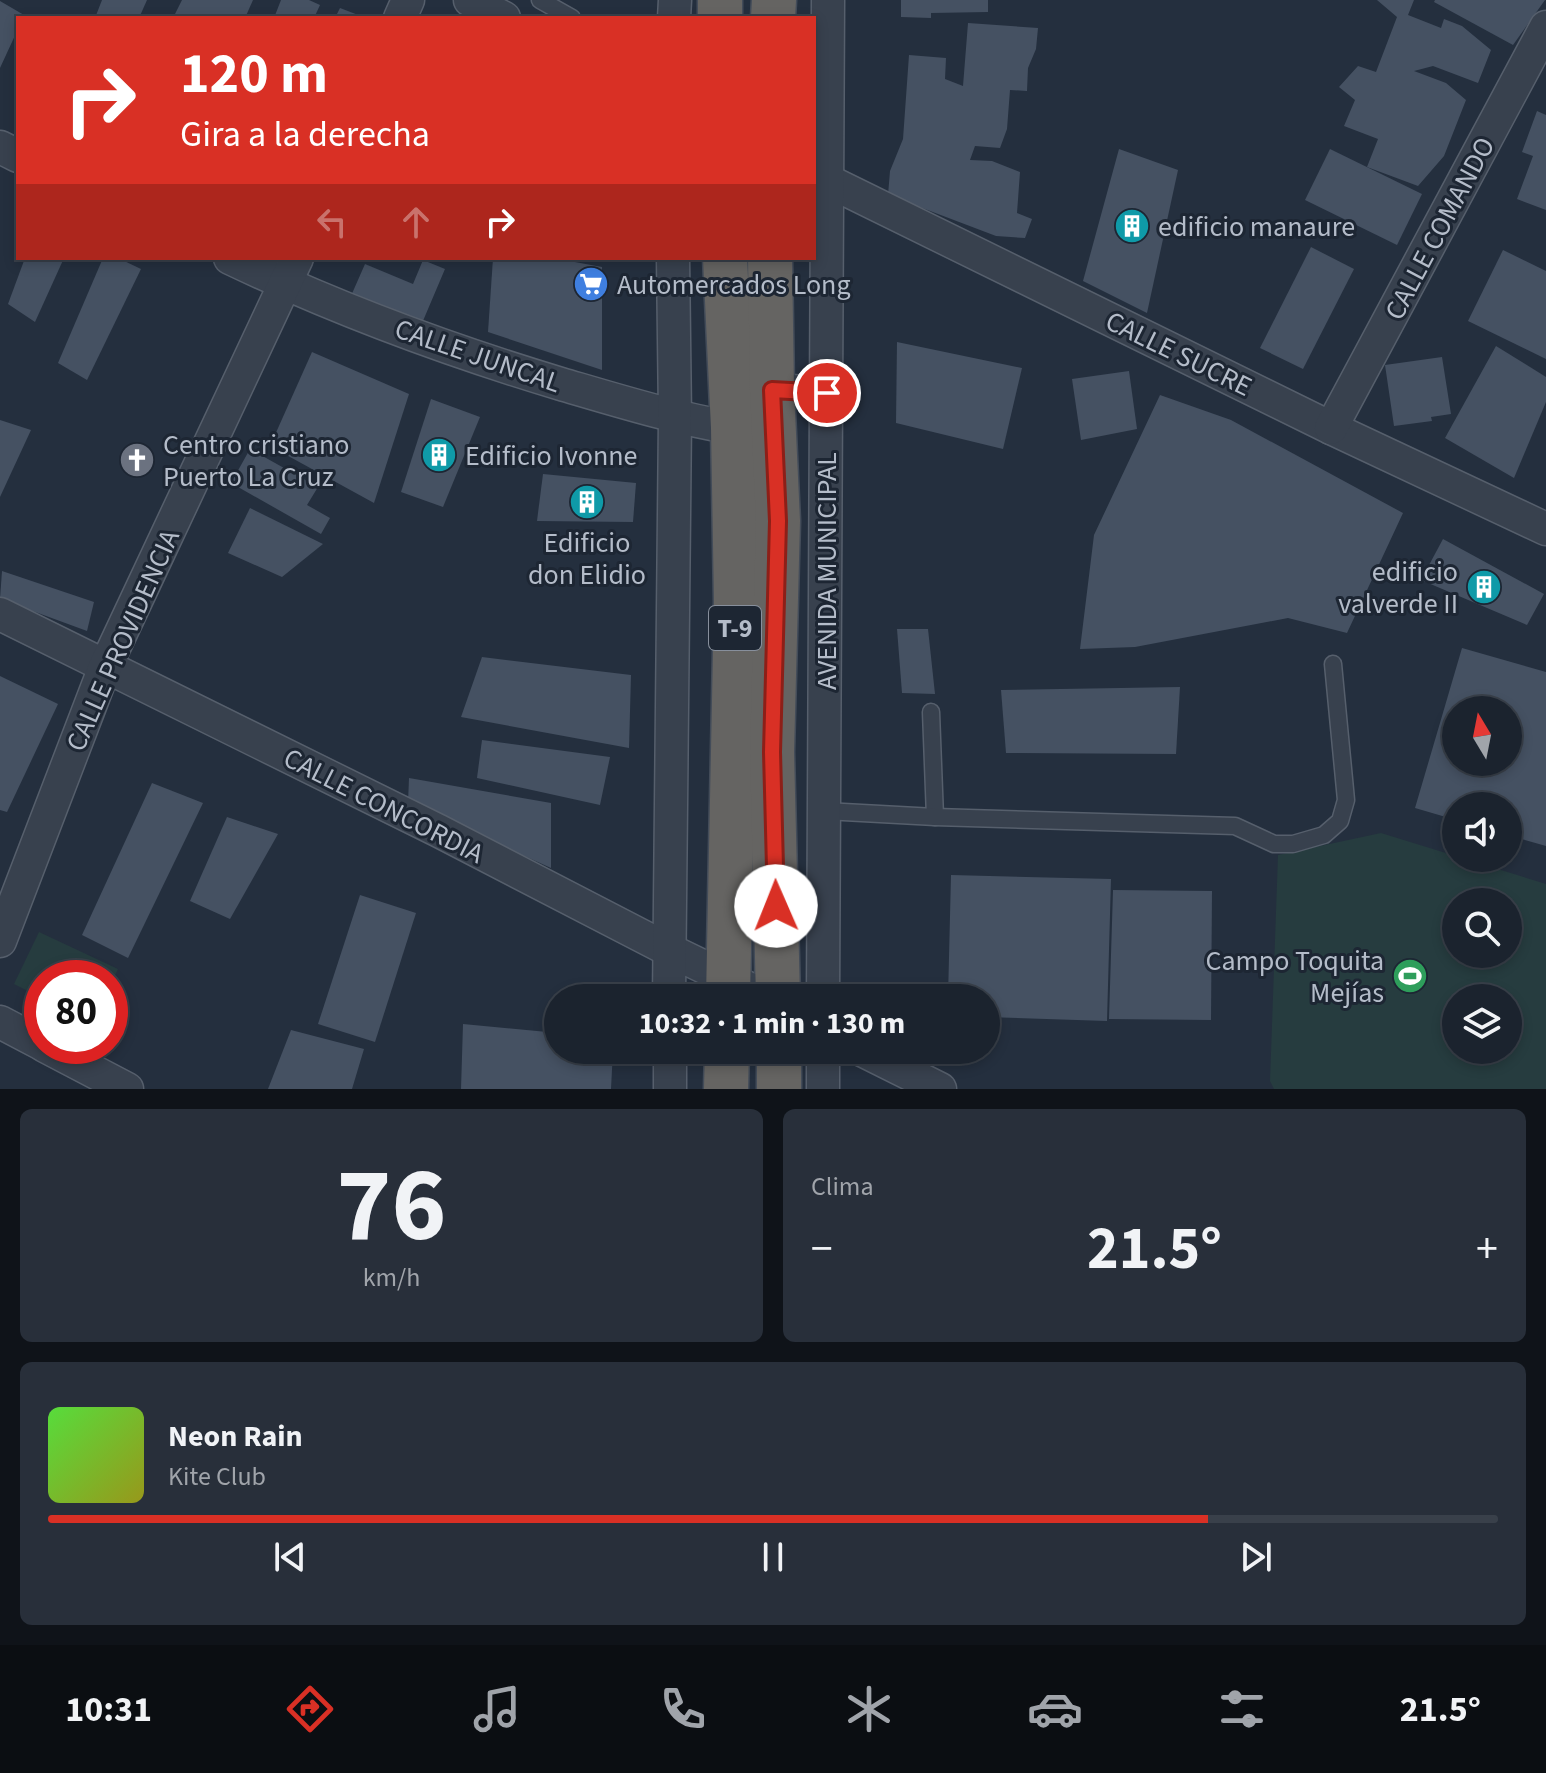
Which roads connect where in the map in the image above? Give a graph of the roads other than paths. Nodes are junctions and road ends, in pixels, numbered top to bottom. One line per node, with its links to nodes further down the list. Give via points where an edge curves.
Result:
1 (540, 0): 3 (lane)
2 (828, 0): 5 (street, AVENIDA MUNICIPAL)
3 (568, 16)
4 (1546, 27): 15 (street, CALLE COMANDO)
5 (821, 177): 12 (street, AVENIDA MUNICIPAL); 15 (street, CALLE SUCRE)
6 (239, 260): 10 (street, CALLE JUNCAL)
7 (673, 260): 13 (street, T-9)
8 (725, 260): 14 (highway, T-9)
9 (770, 260): 11 (highway, AVENIDA MUNICIPAL / T-9)
10 (291, 271): 13 (street, CALLE JUNCAL, via 464,355); 19 (street, CALLE PROVIDENCIA)
11 (772, 390): 12 (street); 28 (highway, AVENIDA MUNICIPAL / T-9, via 778,521 772,752)
12 (827, 393): 21 (street, AVENIDA MUNICIPAL)
13 (675, 418): 14 (street, CALLE JUNCAL); 24 (street, T-9)
14 (733, 428): 27 (highway, T-9, via 736,602)
15 (1331, 428): 16 (street, CALLE SUCRE)
16 (1546, 529)
17 (0, 614): 19 (street, CALLE CONCORDIA)
18 (1333, 664): 22 (lane, via 1346,800 1340,821 1324,835 1274,844 1235,826)
19 (105, 667): 23 (street, CALLE PROVIDENCIA); 24 (street, CALLE CONCORDIA)
20 (931, 712): 22 (lane)
21 (825, 811): 22 (lane); 29 (street, AVENIDA MUNICIPAL)
22 (935, 817)
23 (0, 941)
24 (669, 950): 25 (street, T-9); 26 (street, CALLE CONCORDIA)
25 (669, 984)
26 (722, 984)
27 (728, 984)
28 (778, 984)
29 (823, 984)
30 (0, 1022): 31 (street)
31 (24, 1035)
32 (80, 1064): 38 (street)
33 (670, 1064): 39 (street)
34 (727, 1064): 40 (highway)
35 (779, 1064): 41 (highway)
36 (823, 1064): 42 (street)
37 (890, 1064): 43 (street)
38 (127, 1089)
39 (670, 1089)
40 (726, 1089)
41 (779, 1089)
42 (823, 1089)
43 (940, 1089)

